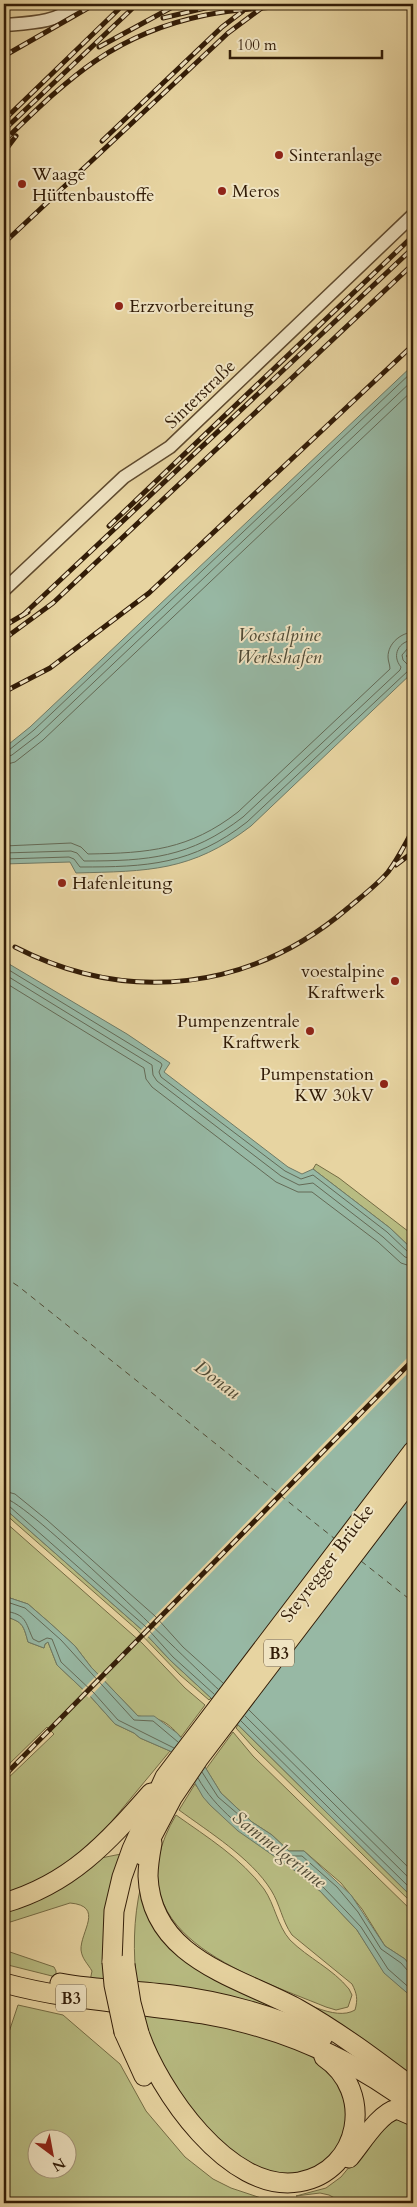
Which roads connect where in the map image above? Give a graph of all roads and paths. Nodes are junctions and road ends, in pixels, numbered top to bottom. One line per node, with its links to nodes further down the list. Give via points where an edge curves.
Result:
1 (78, 4): 2 (street, via 41,23)
2 (4, 26)
3 (413, 216): 4 (street, Sinterstraße, via 170,447 124,477)
4 (4, 590)
5 (413, 1450): 7 (main road, Steyregger Brücke / B3, via 165,1777)
6 (413, 1476): 7 (main road, Steyregger Brücke / B3, via 180,1785)
7 (143, 1824): 8 (main road, B3, via 99,1850 62,1878); 11 (main road, B3, bridge, via 129,1855 113,1925 119,1964 117,2001); 13 (main road, via 151,1895 162,1922 181,1947 208,1966 331,2028)
8 (4, 1903)
9 (4, 1971): 13 (main road, B3, via 71,1985 172,1995 240,2007 276,2017)
10 (4, 1983): 12 (main road, B3, via 66,1997 204,2014 270,2030)
11 (132, 2032): 12 (main road, B3, via 164,2087 202,2135 242,2168 267,2179 288,2182 308,2179 335,2163 351,2138 356,2115 352,2090 340,2070); 16 (main road, B3, via 131,2050 160,2105 196,2147 235,2177 256,2186 291,2190 322,2182 339,2170 389,2111 397,2108)
12 (295, 2040): 15 (main road, B3, via 332,2053 363,2070)
13 (375, 2060): 14 (main road, B3)
14 (413, 2088)
15 (413, 2105)
16 (413, 2116)

